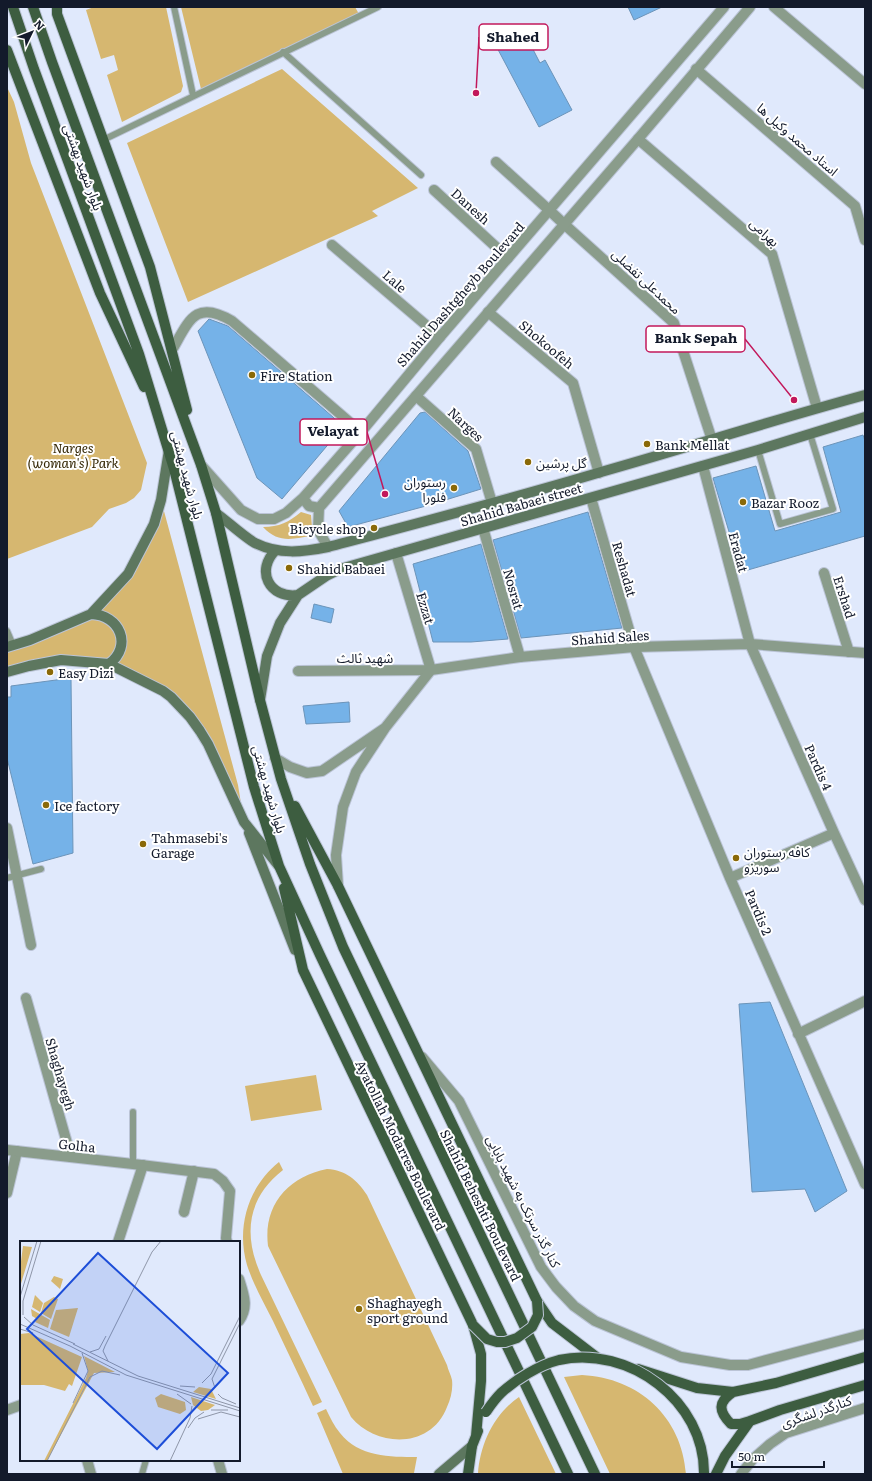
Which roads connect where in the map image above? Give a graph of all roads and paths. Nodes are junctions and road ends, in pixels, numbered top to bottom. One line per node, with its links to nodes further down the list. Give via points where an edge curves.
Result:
1 (13, 7): 31 (main road, بلوار شهید بهشتی, via 139,354)
2 (33, 7): 37 (main road, بلوار شهید بهشتی)
3 (174, 7): 13 (lane)
4 (378, 7): 10 (lane)
5 (724, 7): 19 (street, Shahid Dashtgheyb Boulevard)
6 (750, 7): 11 (street)
7 (774, 7): 12 (street)
8 (55, 9): 15 (main road)
9 (7, 50): 31 (main road, via 100,293)
10 (283, 52): 13 (lane); 17 (lane)
11 (696, 69): 14 (street); 21 (street, استاد محمد وکیل ها, via 855,206)
12 (865, 84)
13 (193, 96): 15 (lane)
14 (638, 139): 20 (street); 29 (street, بهرامی, via 772,254)
15 (103, 140): 26 (main road, via 150,267)
16 (496, 162): 19 (street, محمدعلی تفضلی)
17 (421, 176)
18 (434, 190): 23 (street, Danesh)
19 (549, 210): 20 (street, محمدعلی تفضلی); 23 (street, Shahid Dashtgheyb Boulevard)
20 (564, 224): 24 (street); 34 (street, محمدعلی تفضلی, via 674,323)
21 (865, 240)
22 (332, 245): 25 (street, Lale)
23 (508, 258): 25 (street, Shahid Dashtgheyb Boulevard)
24 (488, 312): 28 (street); 39 (street, Shokoofeh, via 573,382)
25 (440, 337): 32 (street, Shahid Dashtgheyb Boulevard)
26 (172, 350): 32 (street, via 194,316 206,312 223,316); 37 (main road)
27 (865, 395): 29 (main road, Shahid Babaei street)
28 (416, 396): 42 (street, Narges, via 476,449); 43 (street)
29 (816, 408): 34 (main road, Shahid Babaei street)
30 (865, 417): 33 (main road, Shahid Babaei street)
31 (160, 422): 35 (main road, بلوار شهید بهشتی)
32 (361, 432): 40 (street, Shahid Dashtgheyb Boulevard)
33 (810, 434): 36 (main road, Shahid Babaei street); 36 (lane, via 832,509 780,524)
34 (712, 440): 39 (main road, Shahid Babaei street)
35 (169, 450): 51 (main road, via 162,500 152,528 128,574); 70 (main road, بلوار شهید بهشتی, via 254,787)
36 (758, 450): 38 (main road, Shahid Babaei street)
37 (201, 465): 40 (street, Shahid Dashtgheyb Boulevard, via 241,510 258,519 274,519 286,513); 44 (main road, بلوار شهید بهشتی)
38 (703, 466): 41 (main road, Shahid Babaei street); 53 (street, Eradat)
39 (599, 473): 42 (main road, Shahid Babaei street)
40 (303, 498): 43 (street, via 309,506)
41 (591, 498): 45 (main road, Shahid Babaei street); 55 (street, Reshadat)
42 (492, 503): 46 (main road, Shahid Babaei street)
43 (320, 508): 46 (street, via 318,530)
44 (216, 513): 47 (main road, Shahid Babaei street, via 255,542); 63 (main road, بلوار شهید بهشتی)
45 (483, 528): 48 (main road, Shahid Babaei street); 58 (street, Nosrat)
46 (328, 547): 47 (main road, Shahid Babaei street, via 305,551)
47 (276, 550): 50 (main road, via 271,554 266,566 267,578 279,593)
48 (396, 553): 50 (main road, Shahid Babaei street, via 340,569); 61 (street, Ezzat)
49 (824, 573): 56 (street, Ershad)
50 (298, 595): 63 (main road, Shahid Babaei street, via 280,623 267,656)
51 (91, 614): 54 (main road); 59 (main road, via 108,617 120,633 122,642 119,652)
52 (7, 631): 54 (lane)
53 (750, 644): 55 (street, Shahid Sales); 56 (street, Shahid Sales); 69 (street, Pardis 4)
54 (10, 646)
55 (634, 647): 58 (street, Shahid Sales); 73 (street, Pardis 2)
56 (849, 652): 57 (street, Shahid Sales)
57 (865, 654)
58 (520, 657): 61 (street, Shahid Sales)
59 (109, 664): 62 (main road, via 61,660); 67 (main road, via 163,691 190,717 208,744)
60 (298, 670): 61 (street, شهید ثالث)
61 (431, 670): 64 (street)
62 (7, 672)
63 (260, 700): 65 (main road, بلوار شهید بهشتی)
64 (385, 728): 65 (street, via 322,771 307,773 290,768); 74 (street, via 356,772 343,807 336,855)
65 (275, 758): 66 (main road, بلوار شهید بهشتی)
66 (281, 779): 74 (main road); 116 (main road, بلوار شهید بهشتی, via 310,864 343,947)
67 (244, 822): 70 (main road); 77 (main road)
68 (7, 828): 72 (street)
69 (834, 833): 73 (street); 75 (street, Pardis 4)
70 (279, 866): 77 (main road, Ayatollah Modarres Boulevard); 115 (main road, بلوار شهید بهشتی)
71 (41, 869): 72 (lane)
72 (12, 877): 76 (street)
73 (730, 878): 80 (street, Pardis 2)
74 (338, 886): 81 (main road)
75 (865, 900)
76 (31, 945)
77 (303, 970): 95 (main road, Ayatollah Modarres Boulevard)
78 (26, 998): 84 (street, Shaghayegh)
79 (865, 1002): 80 (street)
80 (798, 1034): 87 (street, Pardis 2)
81 (417, 1051): 93 (main road); 96 (street, کنار گذر سرتک به شهید بابایی, via 459,1101 541,1267 574,1306 594,1321 681,1357 730,1366 748,1365)
82 (133, 1112): 85 (lane)
83 (12, 1151): 84 (street, Golha); 88 (street)
84 (71, 1157): 85 (street, Golha)
85 (138, 1164): 86 (street, Golha); 90 (street)
86 (194, 1171): 89 (street); 91 (street, Golha, via 214,1174 230,1191)
87 (865, 1184)
88 (7, 1193)
89 (184, 1212)
90 (118, 1241)
91 (227, 1241)
92 (240, 1282): 94 (street, via 246,1302 244,1315)
93 (537, 1301): 95 (main road, bridge, via 538,1315 532,1327 505,1342 487,1339); 98 (main road, via 552,1323)
94 (240, 1320)
95 (473, 1325): 106 (main road, Ayatollah Modarres Boulevard, via 481,1354 481,1381)
96 (865, 1334)
97 (865, 1357): 101 (main road, via 776,1383)
98 (599, 1359): 99 (main road, bridge); 106 (main road, bridge, via 558,1360 521,1377 500,1394 486,1412)
99 (632, 1368): 101 (main road, via 697,1388); 117 (main road, bridge, via 661,1385 678,1402 691,1421 698,1439)
100 (865, 1385): 105 (main road)
101 (733, 1392): 105 (main road, via 725,1398 722,1407 724,1417 731,1424)
102 (20, 1405): 104 (street)
103 (865, 1408): 119 (street, کنارگذر لشگری, via 786,1433 759,1454)
104 (7, 1410)
105 (750, 1421): 118 (main road, via 725,1456)
106 (474, 1441): 113 (main road); 114 (main road)
107 (87, 1461): 110 (street)
108 (146, 1461): 111 (lane)
109 (218, 1461): 112 (street)
110 (91, 1474)
111 (142, 1474)
112 (222, 1474)
113 (439, 1474)
114 (468, 1474)
115 (568, 1474)
116 (595, 1474)
117 (704, 1474)
118 (716, 1474)
119 (741, 1474)

